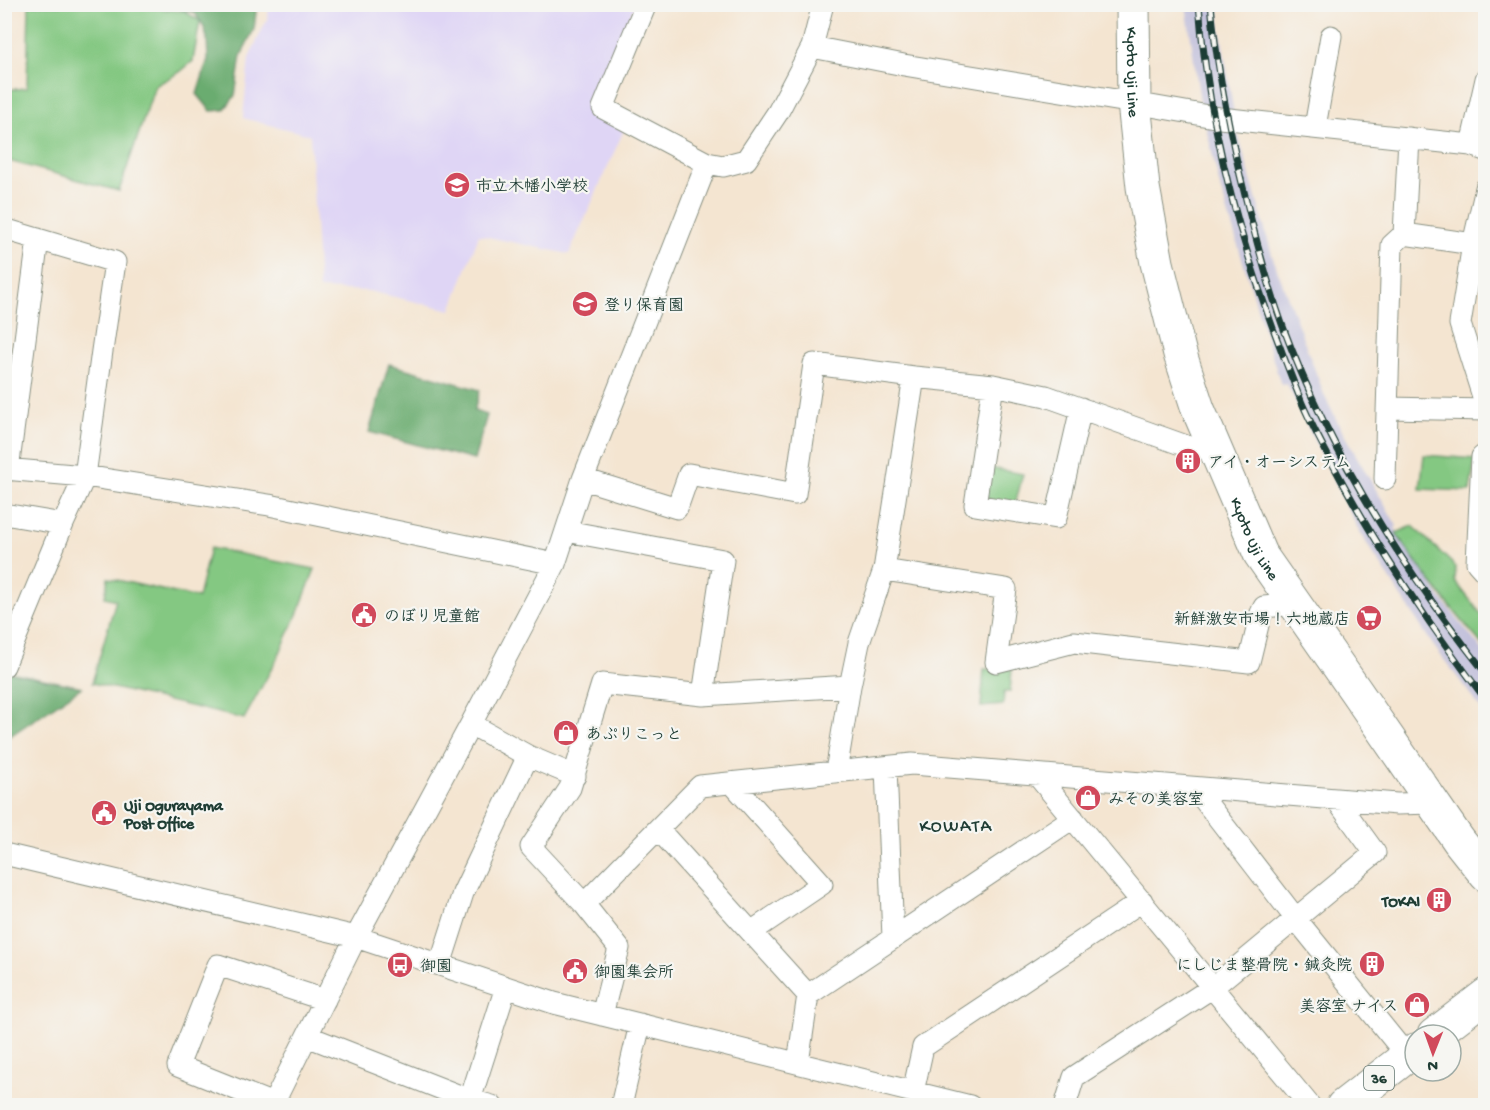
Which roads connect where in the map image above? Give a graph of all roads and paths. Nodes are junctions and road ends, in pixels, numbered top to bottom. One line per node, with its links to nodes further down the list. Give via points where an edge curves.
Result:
1 (646, 4): 11 (street, via 603,108)
2 (823, 4): 5 (street)
3 (1133, 4): 7 (main road, Kyoto Uji Line)
4 (1331, 36): 8 (street)
5 (813, 47): 7 (street); 11 (street, via 778,112 746,160 723,166)
6 (1485, 79): 10 (street)
7 (1134, 103): 8 (street, via 1220,118); 22 (main road, Kyoto Uji Line, via 1143,187 1157,263 1180,354)
8 (1315, 128): 9 (street)
9 (1409, 138): 10 (street); 14 (street)
10 (1478, 148)
11 (707, 163): 26 (street)
12 (1485, 188): 16 (street)
13 (4, 229): 15 (street)
14 (1404, 234): 16 (street); 20 (street, via 1392,245)
15 (38, 239): 24 (street); 25 (street, via 115,262)
16 (1473, 244): 21 (street, via 1461,324)
17 (914, 377): 18 (street); 26 (street, via 814,364 795,494 689,474 677,508); 32 (street)
18 (993, 385): 19 (street); 19 (street, via 975,505 1056,518)
19 (1081, 408): 22 (street, via 1190,447)
20 (1388, 408): 21 (street); 27 (street)
21 (1485, 408)
22 (1215, 449): 34 (main road, Kyoto Uji Line, via 1260,554)
23 (1485, 454): 33 (street, via 1477,563)
24 (6, 469): 25 (street)
25 (85, 476): 29 (street); 31 (street, via 269,505)
26 (583, 479): 30 (street)
27 (1385, 479)
28 (4, 514): 29 (street)
29 (63, 524): 35 (street)
30 (566, 531): 31 (street); 37 (street, via 723,560)
31 (555, 564): 38 (street)
32 (884, 570): 34 (street, via 1006,589 996,662 1074,642 1249,662 1264,607); 36 (street, via 859,643)
33 (1485, 573)
34 (1294, 604): 47 (main road, Kyoto Uji Line)
35 (4, 666)
36 (850, 686): 37 (street); 41 (street)
37 (703, 695): 43 (street, via 602,684)
38 (471, 724): 39 (street); 56 (street)
39 (528, 756): 43 (street); 58 (street, via 463,892)
40 (886, 768): 41 (street); 42 (street, via 912,764); 57 (street)
41 (836, 772): 44 (street)
42 (1037, 774): 45 (street); 48 (street)
43 (574, 776): 53 (street, via 531,848)
44 (734, 784): 49 (street, via 700,786); 55 (street, via 822,884)
45 (1195, 788): 46 (street); 54 (street)
46 (1336, 799): 47 (street); 54 (street, via 1375,853)
47 (1433, 803): 51 (main road, Kyoto Uji Line)
48 (1073, 818): 52 (street); 57 (street)
49 (658, 829): 53 (street); 55 (street)
50 (4, 854): 56 (street)
51 (1485, 875)
52 (1142, 901): 60 (street); 71 (street, via 923,1047)
53 (584, 904): 64 (street, via 619,948)
54 (1296, 919): 60 (street); 68 (street)
55 (751, 932): 61 (street)
56 (356, 937): 58 (street); 63 (street)
57 (893, 938): 61 (street)
58 (440, 965): 59 (street)
59 (506, 987): 64 (street); 72 (street)
60 (1213, 987): 77 (street, via 1074,1077); 78 (street)
61 (808, 995): 70 (street)
62 (1485, 995): 65 (main road)
63 (325, 1000): 67 (street); 74 (street, via 218,965 178,1066)
64 (602, 1015): 66 (street)
65 (1449, 1023)
66 (640, 1024): 70 (street); 76 (street)
67 (307, 1036): 72 (street); 74 (street)
68 (1403, 1044)
69 (1403, 1059): 79 (main road, 36)
70 (798, 1063): 71 (street)
71 (913, 1092): 73 (street)
72 (469, 1103): 75 (street)
73 (960, 1104)
74 (273, 1105)
75 (492, 1106)
76 (621, 1106)
77 (1065, 1106)
78 (1310, 1106)
79 (1343, 1106)

